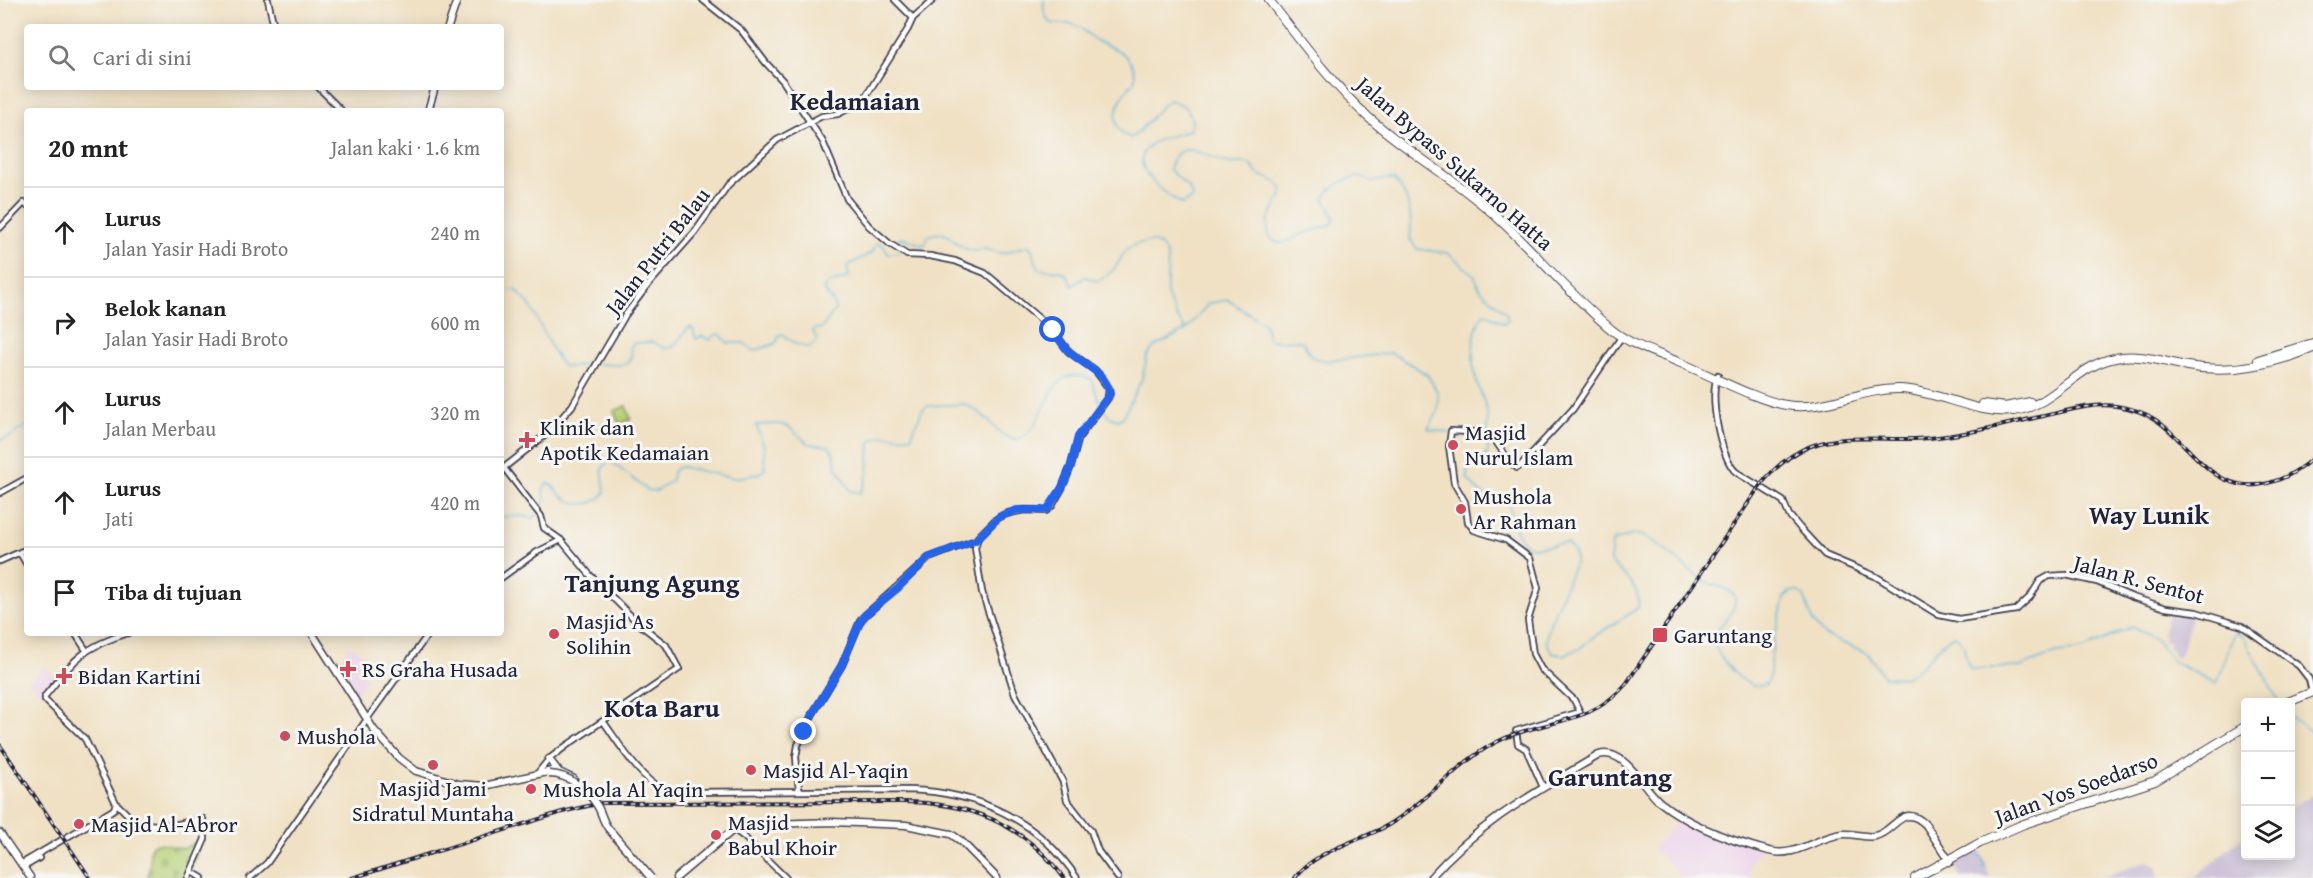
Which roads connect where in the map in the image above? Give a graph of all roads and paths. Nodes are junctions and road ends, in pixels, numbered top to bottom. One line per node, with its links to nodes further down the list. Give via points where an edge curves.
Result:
1 (268, 0): 9 (street)
2 (703, 0): 15 (street, via 741,30)
3 (895, 0): 8 (street)
4 (933, 0): 8 (street, Jalan Putri Balau)
5 (1269, 0): 18 (highway, Jalan Bypass Sukarno Hatta, via 1324,70 1369,117 1490,211)
6 (1274, 0): 18 (highway, Jalan Bypass Sukarno Hatta, via 1360,104 1496,209)
7 (457, 6): 10 (main road)
8 (913, 18): 15 (street, Jalan Putri Balau, via 866,96 851,109)
9 (273, 24)
10 (451, 24)
11 (321, 90): 13 (street)
12 (432, 90): 14 (main road)
13 (339, 108)
14 (428, 108)
15 (810, 122): 23 (street, Jalan Putri Balau, via 777,140 728,185 701,226 630,308 560,421); 28 (street, via 851,206 869,226 902,252 978,269 1053,330 1068,351 1098,373 1109,388 1108,398 1078,437 1069,471 1052,506 1046,511 1005,514)
16 (24, 205): 17 (street)
17 (0, 228)
18 (1572, 288): 19 (highway, Jalan Bypass Sukarno Hatta); 22 (highway, Jalan Bypass Sukarno Hatta, via 1621,331)
19 (1622, 336): 22 (highway, Jalan Bypass Sukarno Hatta); 48 (street, via 1573,408 1517,468 1490,433 1451,433 1449,446 1455,483 1470,524 1506,540 1530,558 1538,588 1528,620 1533,654 1541,669 1574,700 1580,712 1516,731 1518,744 1526,748)
20 (2313, 343): 22 (highway, Jalan Bypass Sukarno Hatta, via 2260,359 2223,364 2141,352 2116,353 2089,363 2035,400 2005,407 1921,387 1890,385 1820,401 1798,402 1774,398)
21 (2313, 348): 22 (highway, Jalan Bypass Sukarno Hatta, via 2278,361 2220,369 2137,357 2112,358 2091,366 2039,403 2011,411 1990,410 1898,389 1809,406 1786,405)
22 (1717, 376): 39 (street, Jalan R. Sentot, via 1714,384 1718,429 1734,471 1783,501 1800,528 1825,555 1875,576 1940,615 1959,619 2016,610 2049,576 2066,575 2097,582 2166,608 2196,612 2242,626 2299,666)
23 (504, 468)
24 (504, 470): 27 (street, via 541,516 544,528)
25 (24, 480): 26 (street)
26 (0, 493)
27 (561, 540): 33 (street); 42 (street, via 590,575 666,645 679,669)
28 (976, 540): 49 (street, via 928,558 861,619 842,665 798,745); 70 (street, via 983,599 1015,694 1058,772 1067,800 1091,831 1098,851)
29 (24, 551): 30 (street)
30 (20, 553): 31 (street); 32 (street)
31 (24, 560)
32 (0, 561)
33 (504, 576)
34 (77, 636): 38 (street)
35 (121, 636): 38 (street)
36 (312, 636): 41 (main road)
37 (427, 636): 41 (street)
38 (86, 650): 50 (street, via 45,700 85,739)
39 (2313, 693): 40 (highway)
40 (2295, 700)
41 (366, 720): 44 (main road); 64 (street, via 263,868)
42 (603, 721): 45 (street); 49 (street, via 634,763 662,789)
43 (2241, 731): 57 (highway, Jalan Yos Soedarso, via 2163,777 2127,793 2024,824)
44 (390, 751): 46 (main road, via 420,773 469,786 493,785); 46 (main road, via 416,775 474,790 504,786)
45 (549, 759): 46 (street); 47 (main road)
46 (546, 773): 47 (main road); 65 (main road, bridge, via 567,777 589,795 606,825)
47 (561, 774): 65 (main road, via 590,799 607,829)
48 (1543, 787): 57 (main road, via 1599,755 1612,754 1660,802 1680,815 1704,828 1767,850 1790,853 1843,834 1875,836 1898,819 1910,816 1926,825); 60 (main road, via 1464,843)
49 (799, 790): 69 (street, via 933,790 973,799 996,807 1039,834)
50 (116, 803): 51 (street); 56 (street, via 112,811)
51 (121, 810): 56 (street); 59 (street, via 150,825 203,819 206,838)
52 (745, 823): 53 (main road); 55 (street); 68 (main road, via 848,822 933,829 957,837)
53 (732, 828): 55 (street); 66 (main road)
54 (2, 836): 58 (main road); 61 (main road)
55 (744, 837): 67 (street)
56 (57, 846): 58 (street)
57 (1949, 861): 71 (highway, Jalan Yos Soedarso); 72 (highway, Jalan Yos Soedarso)
58 (22, 865): 61 (main road)
59 (192, 872): 62 (street); 63 (street)
60 (1433, 877)
61 (30, 878)
62 (188, 878)
63 (202, 878)
64 (250, 878)
65 (651, 878)
66 (676, 878)
67 (786, 878)
68 (997, 878)
69 (1077, 878)
70 (1118, 878)
71 (1915, 878)
72 (1921, 878)

